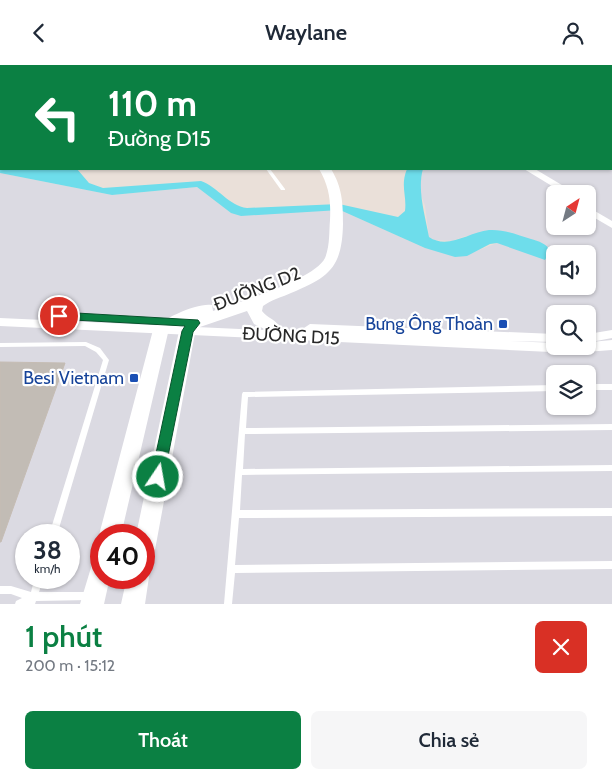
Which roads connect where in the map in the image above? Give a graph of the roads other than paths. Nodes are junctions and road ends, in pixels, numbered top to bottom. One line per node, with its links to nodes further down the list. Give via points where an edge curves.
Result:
1 (269, 170): 6 (lane)
2 (326, 170): 7 (street, via 336,186)
3 (533, 173): 4 (street); 5 (street)
4 (548, 185)
5 (555, 185)
6 (283, 189)
7 (337, 197): 12 (street)
8 (596, 208): 10 (street)
9 (596, 215): 11 (street)
10 (612, 217)
11 (612, 225)
12 (335, 235): 13 (street, ĐƯỜNG D2, via 332,260 322,270 300,283); 16 (street, ĐƯỜNG D2, via 318,262 296,276)
13 (268, 295): 16 (street, ĐƯỜNG D2); 17 (street, via 256,303 254,312)
14 (0, 313): 16 (street, ĐƯỜNG D15)
15 (0, 322): 16 (street, ĐƯỜNG D15)
16 (179, 326): 17 (street, ĐƯỜNG D15); 22 (street, ĐƯỜNG D15, via 572,348); 33 (street); 34 (street)
17 (271, 326): 20 (street, ĐƯỜNG D15)
18 (612, 334): 19 (street)
19 (596, 337)
20 (546, 338)
21 (0, 345): 32 (lane, via 86,344 98,350 106,361)
22 (612, 345)
23 (596, 387): 24 (lane)
24 (612, 387)
25 (546, 388): 27 (lane, via 244,393)
26 (612, 427): 27 (lane)
27 (242, 431): 29 (lane)
28 (612, 468): 29 (lane)
29 (238, 472): 31 (lane)
30 (612, 513): 31 (lane)
31 (235, 514): 36 (lane)
32 (56, 524)
33 (114, 524)
34 (148, 524)
35 (612, 565): 36 (lane)
36 (231, 569): 43 (lane)
37 (136, 589): 42 (street)
38 (0, 590): 40 (lane, via 11,590)
39 (94, 600): 40 (lane)
40 (33, 601): 41 (lane)
41 (19, 604)
42 (133, 604)
43 (228, 604)

